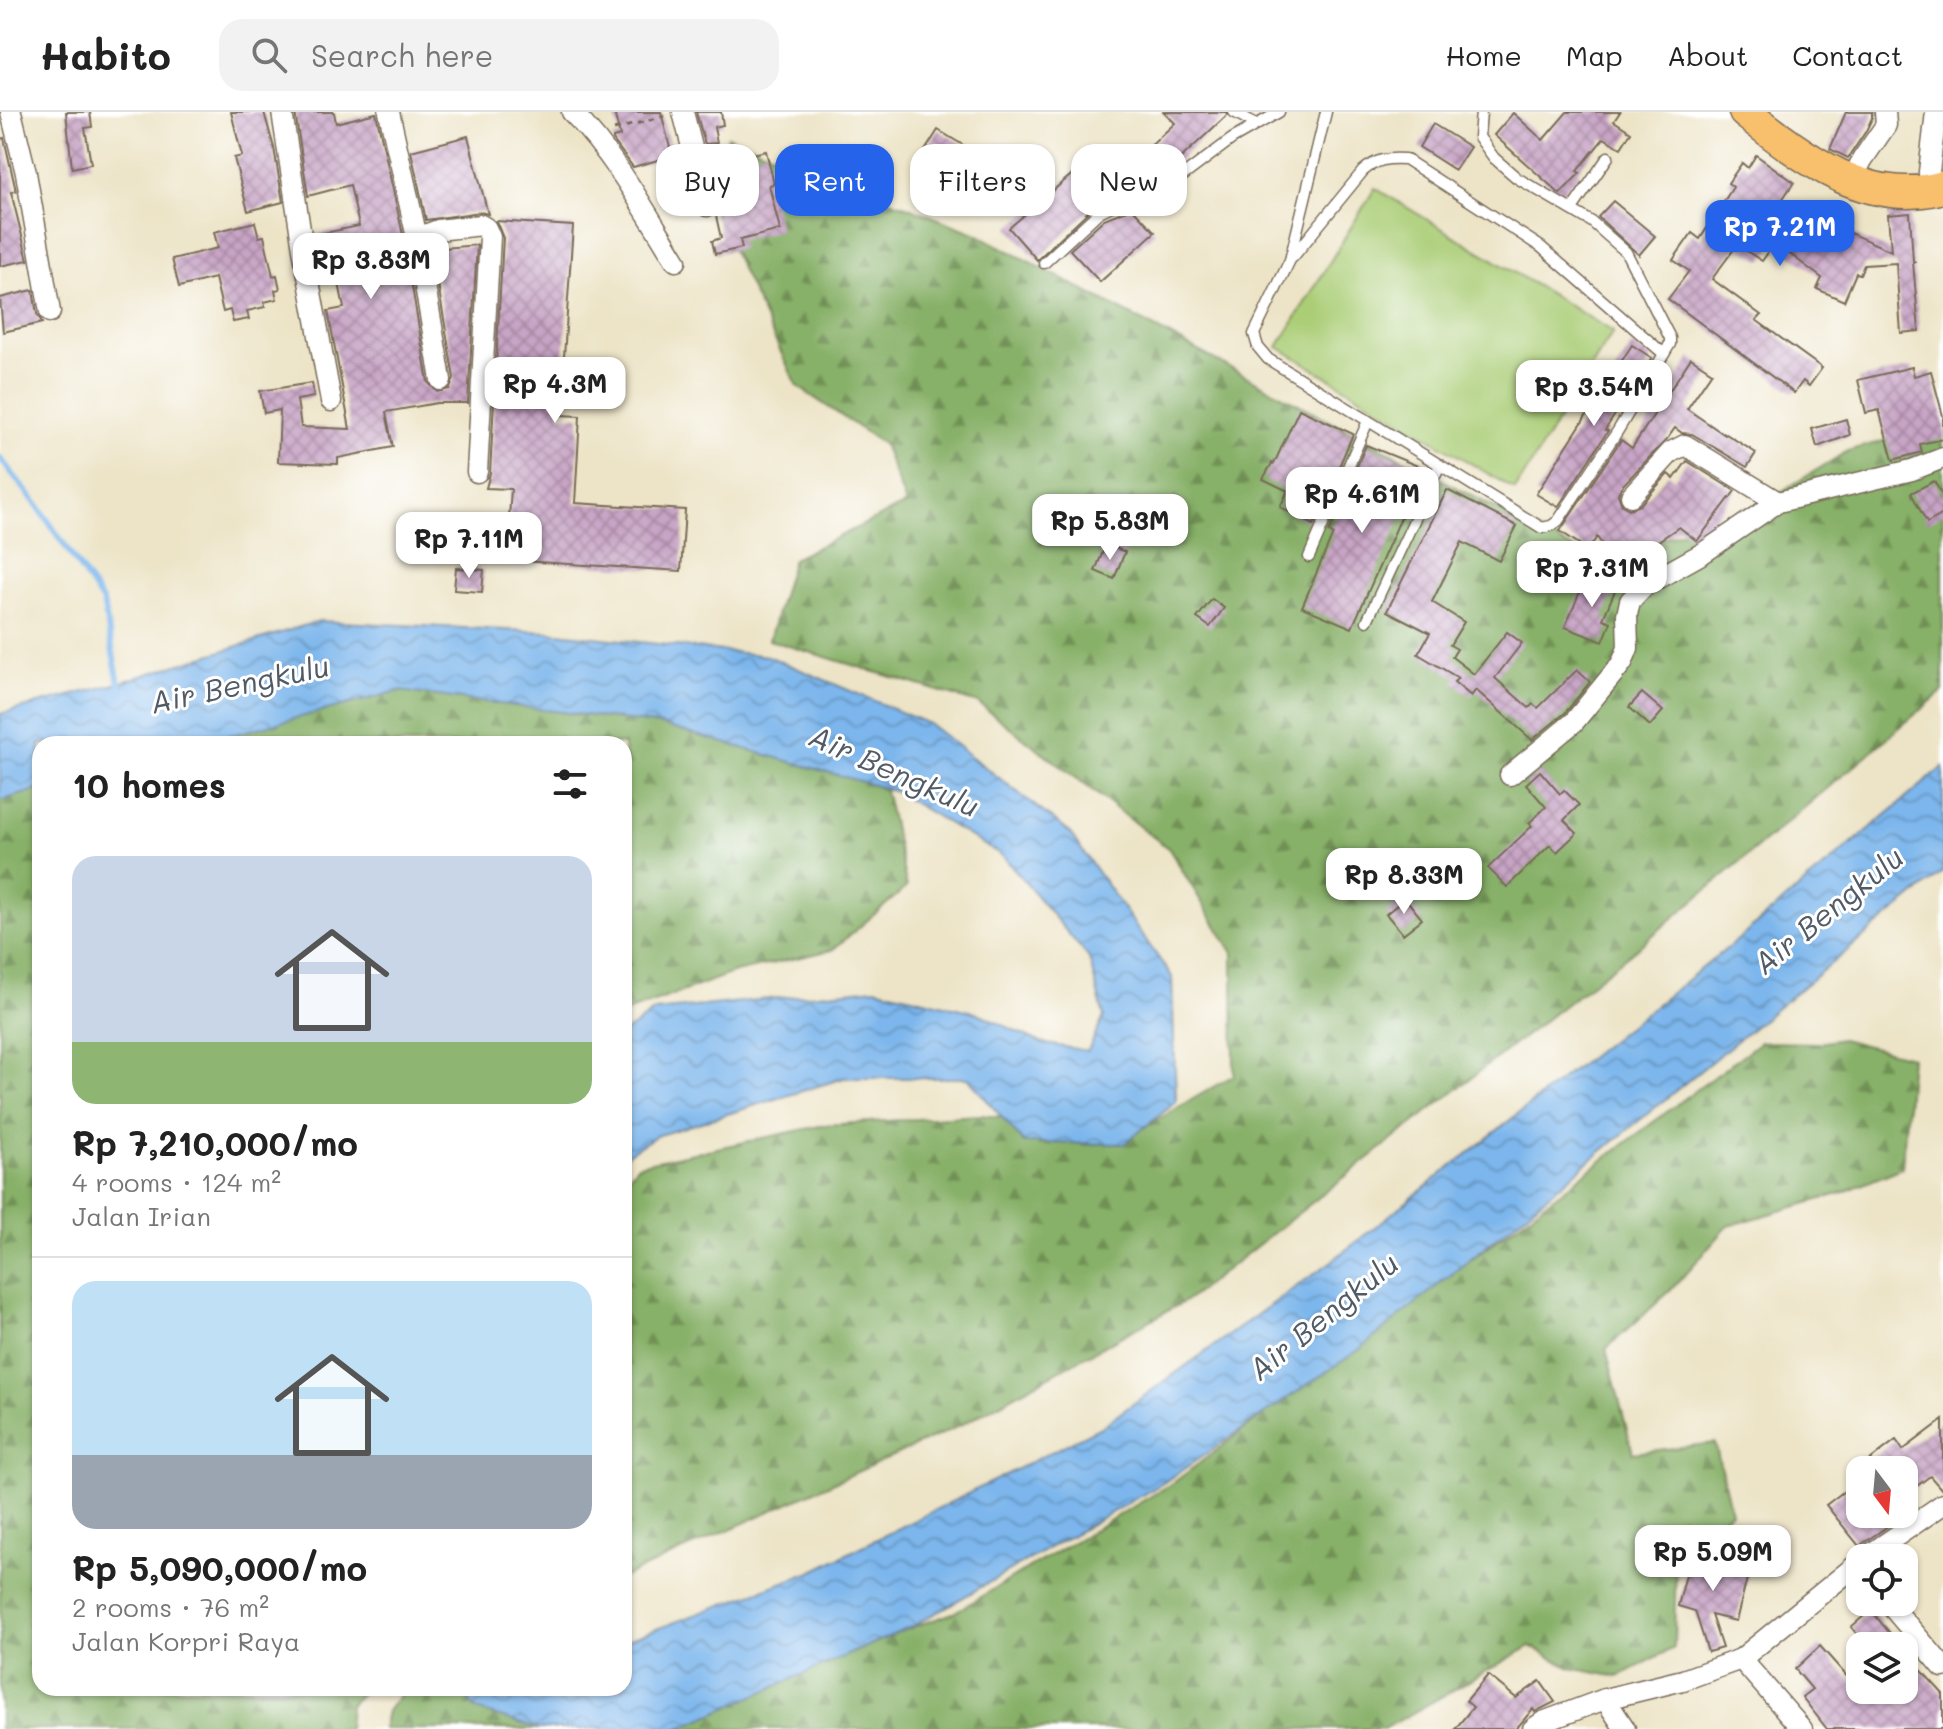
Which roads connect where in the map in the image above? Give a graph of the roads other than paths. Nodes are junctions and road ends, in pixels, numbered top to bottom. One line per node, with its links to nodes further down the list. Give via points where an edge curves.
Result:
1 (11, 112): 23 (street)
2 (282, 112): 26 (street)
3 (389, 112): 19 (street)
4 (572, 112): 21 (street, via 627,181)
5 (1234, 112): 13 (lane)
6 (1279, 112): 13 (lane)
7 (1326, 112): 20 (lane)
8 (1481, 112): 18 (lane, via 1479,137 1494,158 1517,178)
9 (1745, 112): 16 (main road)
10 (1885, 112): 16 (street, via 1886,125)
11 (1936, 112): 17 (street, via 1929,172)
12 (679, 113): 14 (street)
13 (1256, 124): 22 (lane, via 1156,196 1122,201 1099,212)
14 (688, 144)
15 (1608, 157): 18 (lane)
16 (1851, 183): 17 (main road, via 1889,192)
17 (1937, 189)
18 (1572, 209): 24 (lane, via 1626,252 1670,338)
19 (417, 238): 25 (street); 30 (street, via 481,225 490,237)
20 (1290, 260): 24 (lane, via 1373,162 1405,159 1541,247); 27 (lane, via 1254,334 1258,347 1268,359)
21 (676, 261)
22 (1044, 263)
23 (50, 312)
24 (1664, 354): 29 (lane, via 1551,526 1542,528)
25 (441, 380)
26 (331, 401)
27 (1368, 421): 29 (lane); 33 (lane)
28 (1943, 458): 32 (street)
29 (1439, 467): 34 (lane)
30 (477, 472)
31 (1631, 496): 32 (street, via 1671,452 1685,445)
32 (1778, 502): 35 (street, via 1635,593 1622,663 1574,722)
33 (1309, 557)
34 (1367, 621)
35 (1510, 775)
36 (1943, 1504): 37 (street)
37 (1887, 1544)
38 (1846, 1574): 40 (street)
39 (1900, 1616): 41 (street)
40 (1741, 1659): 42 (street); 45 (street)
41 (1943, 1667)
42 (1605, 1699): 43 (street); 44 (street)
43 (1533, 1729)
44 (1625, 1729)
45 (1802, 1729)

